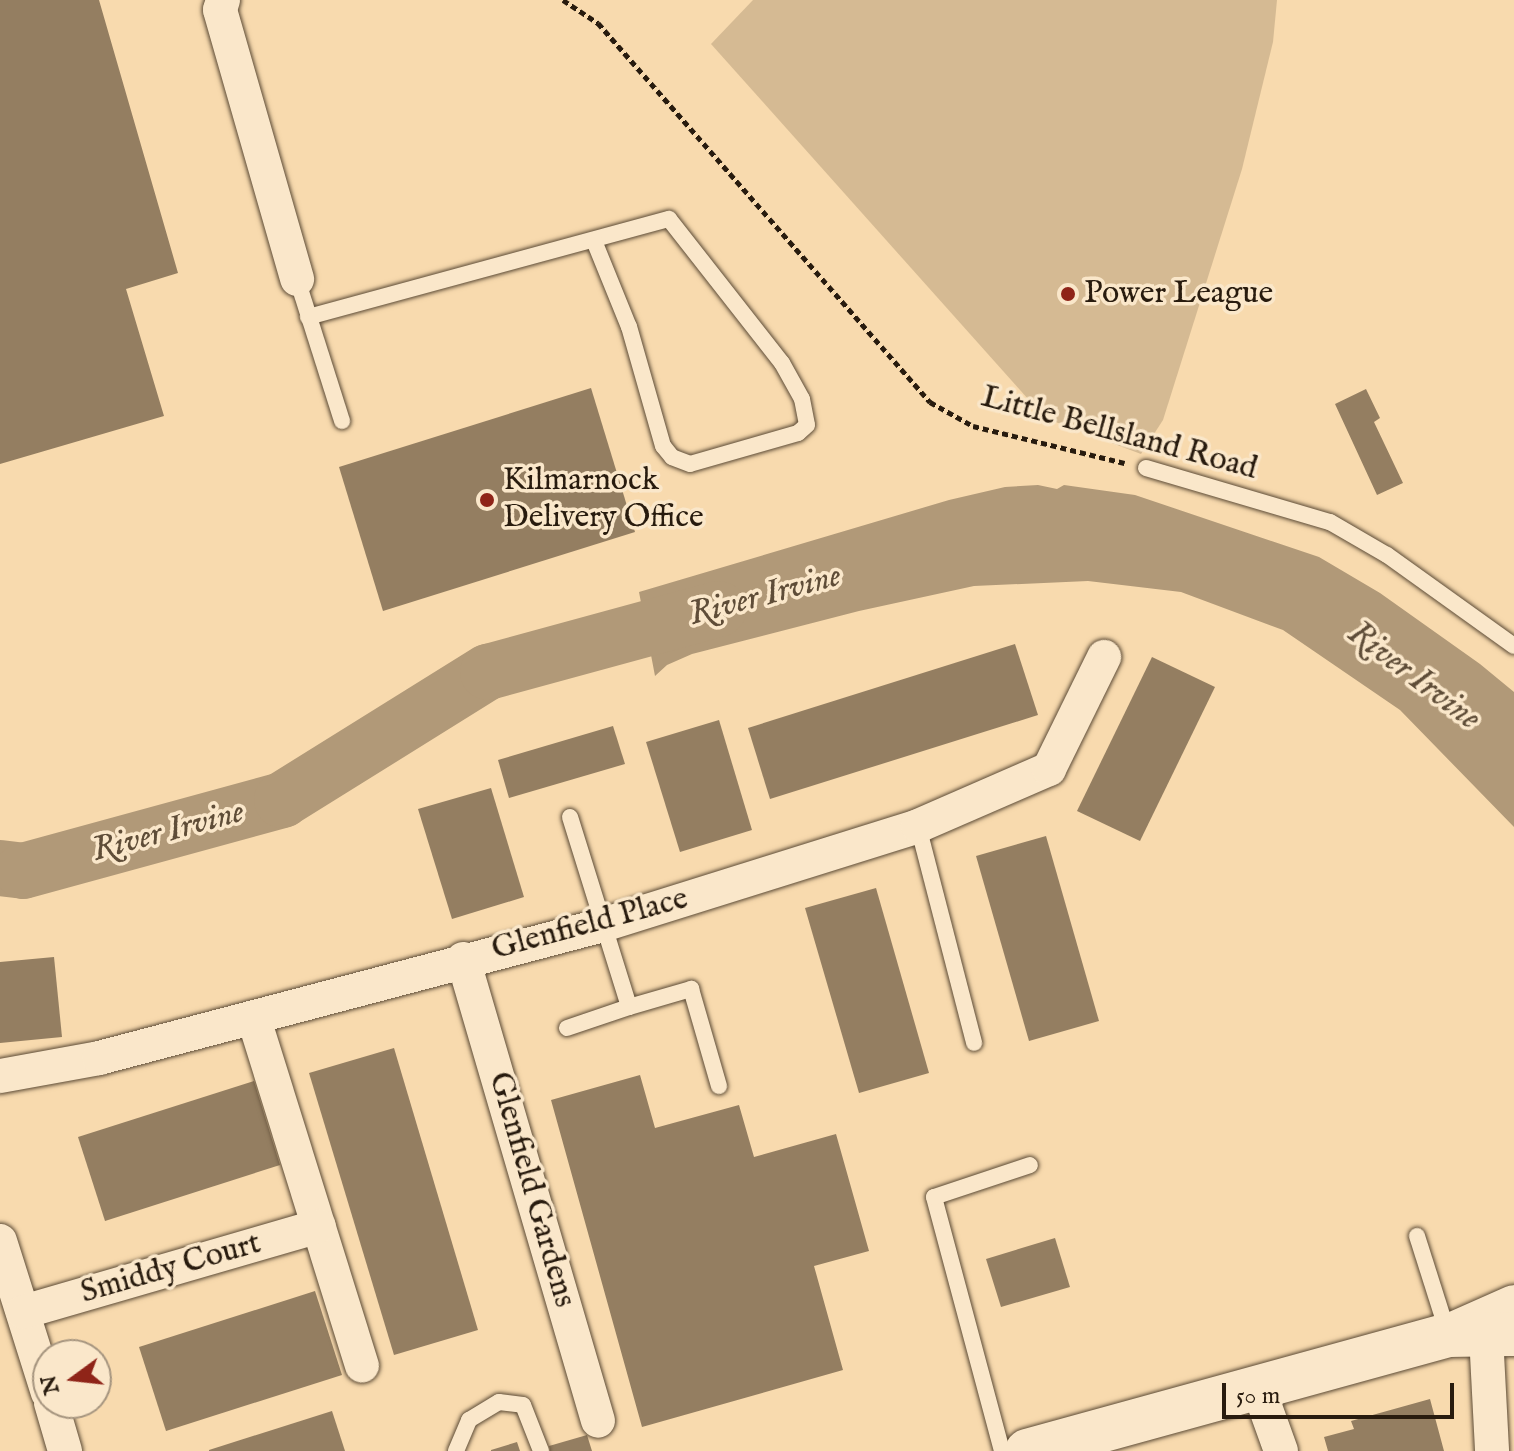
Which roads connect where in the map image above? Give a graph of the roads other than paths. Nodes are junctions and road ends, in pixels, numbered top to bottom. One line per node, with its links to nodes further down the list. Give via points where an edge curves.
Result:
1 (223, 0): 3 (street, via 220,10)
2 (594, 241): 2 (lane, via 629,327 663,446 672,457 690,464 798,433 807,425 802,399 782,363 669,219); 4 (lane)
3 (297, 279): 4 (lane)
4 (308, 317): 5 (lane)
5 (342, 421)
6 (1146, 468): 7 (lane, Little Bellsland Road, via 1330,522 1387,555)
7 (1514, 646)
8 (1104, 657): 10 (street, Glenfield Place, via 1049,769)
9 (570, 817): 11 (lane)
10 (918, 826): 11 (street, Glenfield Place); 16 (lane)
11 (603, 925): 12 (street, Glenfield Place); 13 (lane)
12 (463, 959): 14 (street, Glenfield Place); 29 (street, Glenfield Gardens)
13 (629, 1007): 15 (lane); 18 (lane, via 691,989)
14 (254, 1019): 17 (street, Glenfield Place, via 99,1058); 20 (street)
15 (567, 1028)
16 (974, 1043)
17 (0, 1076)
18 (719, 1086)
19 (1030, 1165): 33 (lane, via 934,1197)
20 (319, 1226): 23 (street, Smiddy Court); 26 (street)
21 (1417, 1236): 24 (lane)
22 (0, 1241): 23 (street)
23 (23, 1312): 25 (street)
24 (1490, 1328): 27 (main road); 36 (street)
25 (32, 1341)
26 (362, 1366)
27 (1258, 1387): 34 (main road); 35 (street)
28 (56, 1419): 30 (street)
29 (598, 1421)
30 (65, 1451)
31 (456, 1451): 32 (lane, via 469,1420 499,1402 523,1405)
32 (541, 1451)
33 (1002, 1451)
34 (1027, 1451)
35 (1281, 1451)
36 (1492, 1451)

